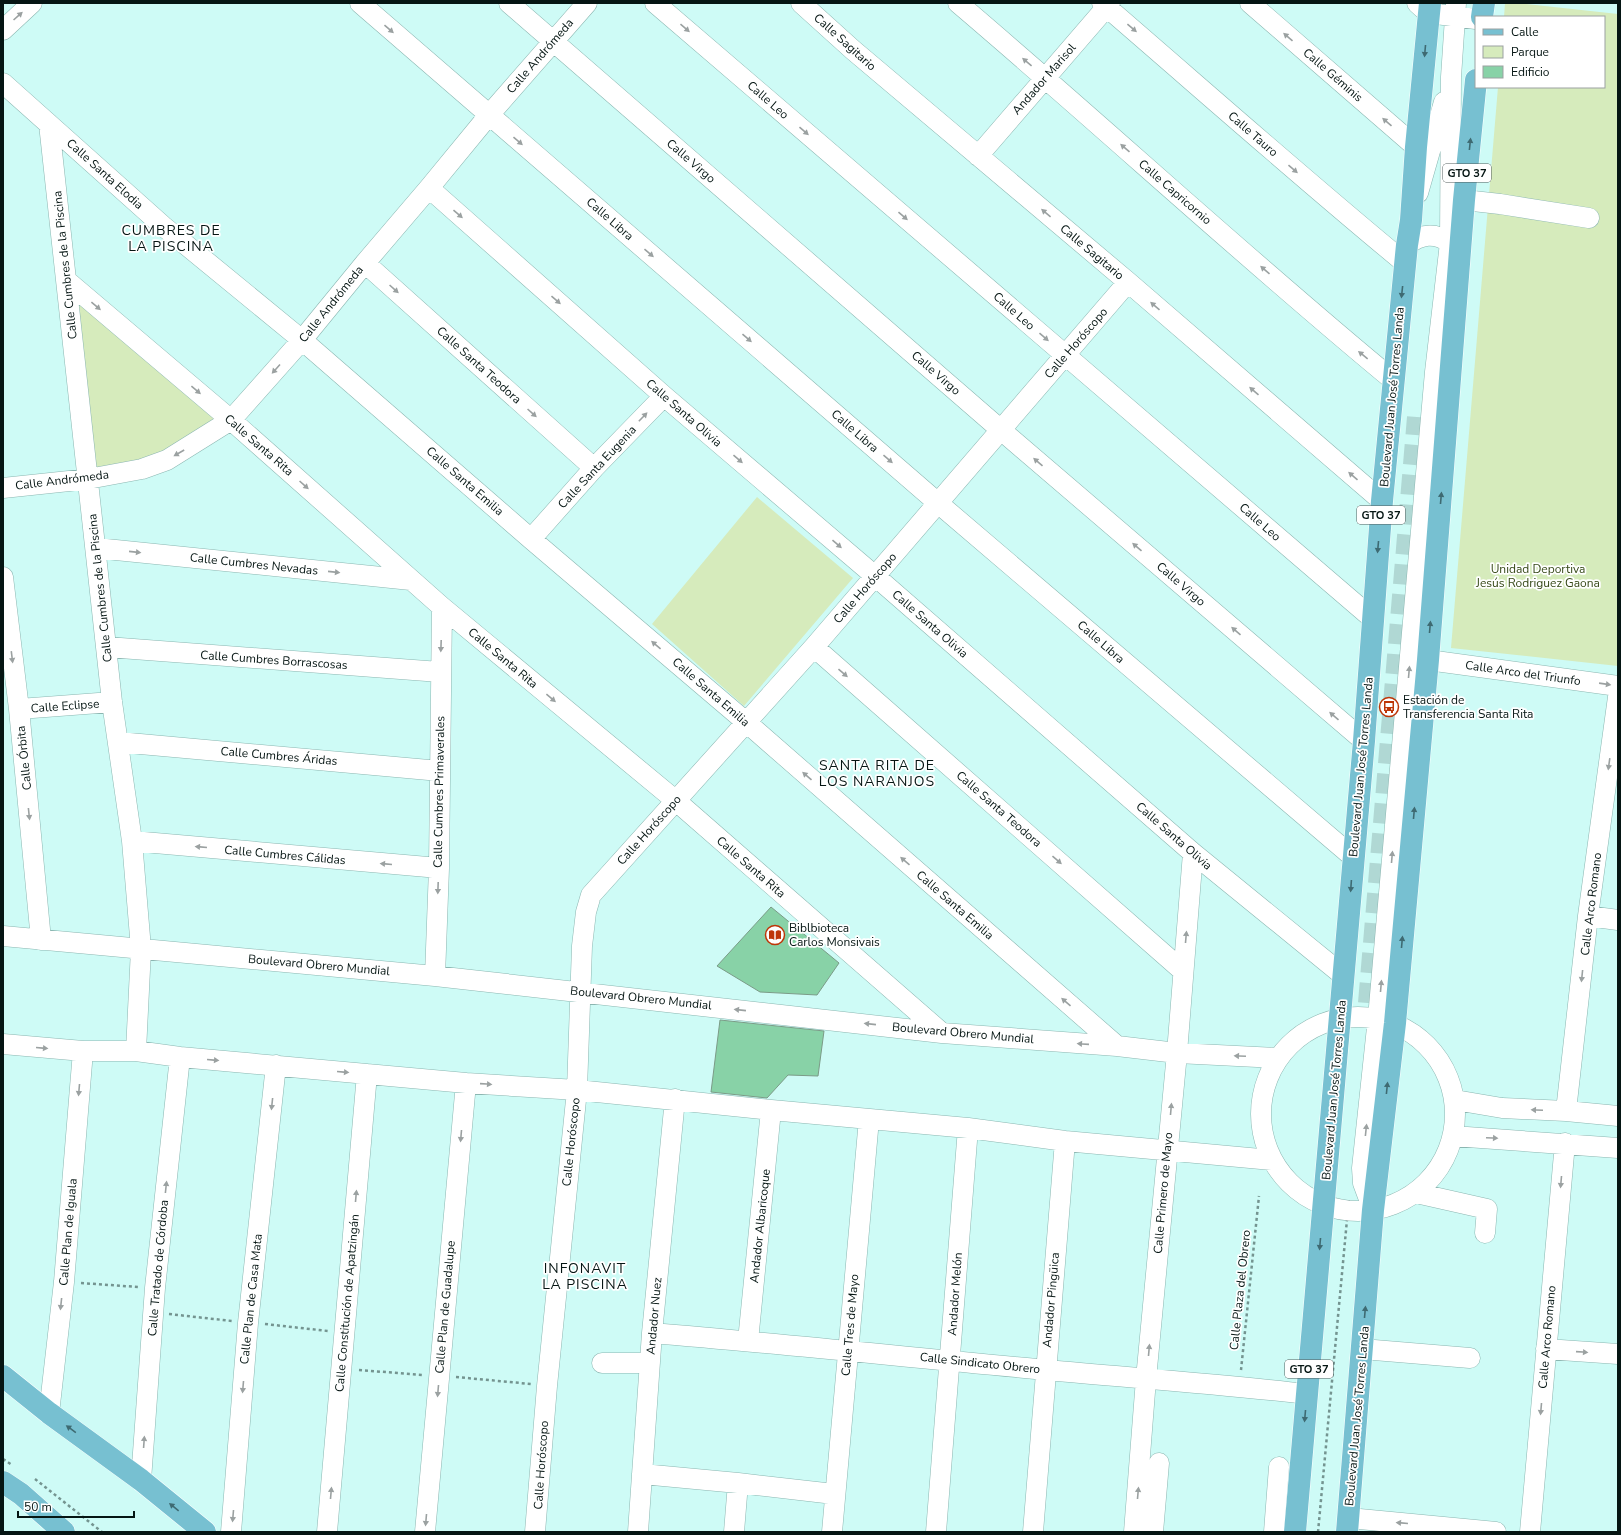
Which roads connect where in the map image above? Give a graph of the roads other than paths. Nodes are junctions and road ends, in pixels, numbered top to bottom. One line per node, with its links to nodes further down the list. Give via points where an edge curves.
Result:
1 (32, 3): 15 (street, one-way to 1)
2 (360, 3): 21 (street, Calle Libra, one-way to 21)
3 (509, 3): 16 (street, Calle Virgo)
4 (587, 3): 16 (street, Calle Andrómeda)
5 (655, 3): 35 (street, Calle Leo, one-way to 35)
6 (801, 3): 24 (street, Calle Sagitario)
7 (958, 3): 17 (street, Calle Capricornio, one-way to 7)
8 (1250, 3): 23 (street, Calle Géminis, one-way to 8)
9 (1484, 3): 13 (main road)
10 (1107, 4): 17 (street, Andador Marisol); 30 (street, Calle Tauro, one-way to 30, via 1323,195)
11 (1425, 6): 12 (street); 23 (main road, Boulevard Juan José Torres Landa / GTO 37, one-way to 23)
12 (1456, 10): 14 (street); 18 (street)
13 (1482, 16)
14 (1475, 19)
15 (3, 30)
16 (553, 41): 21 (street, Calle Andrómeda); 41 (street, Calle Virgo)
17 (1045, 77): 24 (street, Andador Marisol); 37 (street, Calle Capricornio, one-way to 17, via 1334,332)
18 (1450, 77): 28 (street); 29 (street)
19 (3, 83): 22 (street, Calle Santa Elodia)
20 (1475, 88): 26 (main road, Boulevard Juan José Torres Landa / GTO 37, one-way to 20)
21 (489, 115): 25 (street, Calle Andrómeda); 46 (street, Calle Libra, one-way to 46)
22 (49, 124): 32 (street, Calle Cumbres de la Piscina); 34 (street, Calle Santa Elodia, via 163,226)
23 (1416, 147): 28 (main road, Boulevard Juan José Torres Landa / GTO 37)
24 (978, 156): 33 (street, Calle Sagitario, one-way to 24)
25 (429, 188): 31 (street, Calle Andrómeda); 38 (street, Calle Santa Olivia, one-way to 38)
26 (1464, 200): 27 (street); 56 (main road, Boulevard Juan José Torres Landa / GTO 37, one-way to 26)
27 (1589, 218)
28 (1411, 220): 30 (main road, Boulevard Juan José Torres Landa / GTO 37)
29 (1450, 243): 30 (street, via 1438,236 1421,237); 36 (street)
30 (1406, 254): 37 (main road, Boulevard Juan José Torres Landa / GTO 37, one-way to 37)
31 (364, 263): 34 (street, Calle Andrómeda); 42 (street, Calle Santa Teodora, one-way to 42)
32 (67, 281): 40 (street, Calle Santa Rita, one-way to 40); 43 (street, Calle Cumbres de la Piscina)
33 (1128, 282): 35 (street, Calle Horóscopo); 45 (street, Calle Sagitario, one-way to 33)
34 (302, 340): 40 (street, Calle Andrómeda, one-way to 40); 47 (street, Calle Santa Emilia)
35 (1065, 355): 41 (street, Calle Horóscopo); 53 (street, Calle Leo)
36 (1435, 372): 39 (street); 80 (street, one-way to 36)
37 (1393, 380): 45 (main road, Boulevard Juan José Torres Landa / GTO 37)
38 (664, 396): 42 (street, Calle Santa Eugenia, one-way to 38); 49 (street, Calle Santa Olivia, one-way to 49)
39 (1417, 416)
40 (231, 420): 43 (street, Calle Andrómeda, one-way to 43, via 167,460 142,469); 51 (street, Calle Santa Rita, one-way to 51)
41 (1001, 430): 46 (street, Calle Horóscopo); 63 (street, Calle Virgo, one-way to 41)
42 (594, 468): 47 (street, Calle Santa Eugenia)
43 (88, 478): 44 (street, Calle Andrómeda); 48 (street, Calle Cumbres de la Piscina)
44 (3, 488)
45 (1382, 501): 53 (main road, Boulevard Juan José Torres Landa / GTO 37, one-way to 53)
46 (938, 503): 49 (street, Calle Horóscopo); 69 (street, Calle Libra)
47 (531, 539): 62 (street, Calle Santa Emilia, one-way to 47)
48 (96, 548): 51 (street, Calle Cumbres Nevadas, one-way to 51); 54 (street, Calle Cumbres de la Piscina)
49 (875, 576): 55 (street, Calle Horóscopo); 68 (street, Calle Santa Olivia)
50 (3, 577): 61 (street, Calle Órbita, one-way to 61)
51 (411, 580): 52 (street, Calle Santa Rita)
52 (442, 607): 57 (street, Calle Cumbres Primaverales, one-way to 57); 66 (street, Calle Santa Rita, one-way to 66)
53 (1373, 620): 63 (main road, Boulevard Juan José Torres Landa / GTO 37)
54 (107, 647): 57 (street, Calle Cumbres Borrascosas); 60 (street, Calle Cumbres de la Piscina)
55 (814, 647): 62 (street, Calle Horóscopo); 76 (street, Calle Santa Teodora, one-way to 76)
56 (1428, 660): 58 (street, Calle Arco del Triunfo, one-way to 58); 80 (main road, Boulevard Juan José Torres Landa / GTO 37, one-way to 56)
57 (440, 672): 65 (street, Calle Cumbres Primaverales)
58 (1618, 686)
59 (1618, 697): 71 (street, Calle Arco Romano, one-way to 71)
60 (112, 702): 61 (street, Calle Eclipse); 64 (street, Calle Cumbres de la Piscina)
61 (19, 709): 74 (street, Calle Órbita, one-way to 74)
62 (746, 722): 66 (street, Calle Horóscopo); 84 (street, Calle Santa Emilia, one-way to 62)
63 (1364, 741): 69 (main road, Boulevard Juan José Torres Landa / GTO 37)
64 (118, 742): 65 (street, Calle Cumbres Áridas); 67 (street, Calle Cumbres de la Piscina)
65 (440, 771): 70 (street, Calle Cumbres Primaverales)
66 (675, 800): 79 (street, Calle Horóscopo, via 591,896 586,912 582,946); 82 (street, Calle Santa Rita)
67 (132, 841): 70 (street, Calle Cumbres Cálidas, one-way to 67); 75 (street, Calle Cumbres de la Piscina)
68 (1193, 853): 76 (street, Calle Primero de Mayo, one-way to 68); 78 (street, Calle Santa Olivia)
69 (1353, 857): 78 (main road, Boulevard Juan José Torres Landa / GTO 37, one-way to 78)
70 (439, 868): 77 (street, Calle Cumbres Primaverales, one-way to 77)
71 (1588, 916): 72 (street); 97 (street, Calle Arco Romano, one-way to 97)
72 (1618, 920)
73 (3, 936): 74 (street, Boulevard Obrero Mundial)
74 (41, 940): 75 (street, Boulevard Obrero Mundial)
75 (141, 949): 77 (street, Boulevard Obrero Mundial); 85 (street, Calle Cumbres de la Piscina)
76 (1184, 971): 87 (street, Calle Primero de Mayo)
77 (435, 976): 79 (street, Boulevard Obrero Mundial)
78 (1344, 976): 81 (main road, Boulevard Juan José Torres Landa / GTO 37)
79 (580, 991): 82 (street, Boulevard Obrero Mundial, one-way to 79); 93 (street, Calle Horóscopo)
80 (1380, 1015): 81 (street); 95 (street, via 1417,1036 1435,1053 1448,1075); 109 (main road, Boulevard Juan José Torres Landa / GTO 37, one-way to 80)
81 (1340, 1018): 89 (street, via 1322,1023 1306,1032); 108 (main road, Boulevard Juan José Torres Landa / GTO 37)
82 (942, 1033): 84 (street, Boulevard Obrero Mundial, one-way to 82)
83 (3, 1044): 86 (street, one-way to 86)
84 (1117, 1046): 87 (street, Boulevard Obrero Mundial)
85 (136, 1051): 86 (street); 88 (street)
86 (83, 1052): 125 (street, Calle Plan de Iguala, one-way to 125, via 64,1282)
87 (1177, 1053): 89 (street, Boulevard Obrero Mundial, one-way to 87); 105 (street, Calle Primero de Mayo, one-way to 87)
88 (180, 1057): 90 (street, one-way to 90); 130 (street, Calle Tratado de Córdoba, one-way to 88, via 155,1288)
89 (1279, 1058): 106 (street, via 1267,1082 1261,1108 1263,1134)
90 (276, 1066): 91 (street, one-way to 91); 136 (street, Calle Plan de Casa Mata, one-way to 136, via 248,1323)
91 (367, 1074): 92 (street); 137 (street, Calle Constitución de Apatzingán, one-way to 91)
92 (466, 1083): 93 (street, one-way to 93); 138 (street, Calle Plan de Guadalupe, one-way to 138)
93 (576, 1090): 94 (street); 139 (street, Calle Horóscopo, via 547,1379)
94 (675, 1099): 96 (street); 111 (street, Andador Nuez)
95 (1455, 1100): 97 (street, one-way to 95, via 1502,1108); 101 (street)
96 (771, 1110): 99 (street); 112 (street, Andador Albaricoque)
97 (1566, 1111): 98 (street)
98 (1618, 1116)
99 (869, 1119): 100 (street); 115 (street, Calle Tres de Mayo)
100 (968, 1128): 102 (street); 118 (street, Andador Melón)
101 (1453, 1136): 103 (street, one-way to 103); 107 (street, via 1445,1158 1433,1177)
102 (1065, 1141): 105 (street); 121 (street, Andador Pingüica)
103 (1565, 1143): 104 (street); 114 (street, Calle Arco Romano, one-way to 114)
104 (1618, 1148)
105 (1168, 1150): 106 (street); 123 (street, Calle Primero de Mayo, one-way to 105)
106 (1272, 1160): 108 (street, via 1294,1187 1308,1198)
107 (1416, 1193): 109 (street, via 1396,1204); 110 (street, via 1487,1210)
108 (1324, 1205): 109 (street, via 1349,1202); 124 (main road, Boulevard Juan José Torres Landa / GTO 37, one-way to 124)
109 (1373, 1210): 113 (main road, Boulevard Juan José Torres Landa / GTO 37, one-way to 109)
110 (1485, 1233)
111 (652, 1333): 112 (street, Calle Sindicato Obrero); 120 (street, Andador Nuez)
112 (748, 1341): 115 (street, Calle Sindicato Obrero)
113 (1362, 1349): 117 (street); 133 (main road, Boulevard Juan José Torres Landa / GTO 37)
114 (1546, 1349): 116 (street, one-way to 116); 150 (street, Calle Arco Romano, one-way to 150)
115 (848, 1351): 118 (street, Calle Sindicato Obrero); 132 (street, Calle Tres de Mayo)
116 (1618, 1354)
117 (1470, 1358)
118 (950, 1360): 121 (street, Calle Sindicato Obrero); 143 (street, Andador Melón)
119 (602, 1363): 120 (street)
120 (650, 1364): 128 (street, Andador Nuez)
121 (1046, 1370): 123 (street, Calle Sindicato Obrero); 144 (street, Andador Pingüica)
122 (3, 1376): 125 (main road)
123 (1146, 1379): 124 (street, Calle Sindicato Obrero); 145 (street, Calle Primero de Mayo, one-way to 123)
124 (1307, 1394): 148 (main road, Boulevard Juan José Torres Landa / GTO 37, one-way to 148)
125 (49, 1413): 130 (main road, one-way to 125)
126 (1159, 1463): 146 (street)
127 (1279, 1467): 147 (street)
128 (642, 1474): 131 (street); 140 (street, Andador Nuez)
129 (9, 1475): 134 (main road, via 22,1494)
130 (141, 1480): 135 (main road, one-way to 130)
131 (738, 1483): 132 (street); 141 (street)
132 (834, 1494): 142 (street, Calle Tres de Mayo)
133 (1348, 1525): 149 (street, one-way to 133)
134 (64, 1532)
135 (205, 1532)
136 (231, 1532)
137 (327, 1532)
138 (425, 1532)
139 (535, 1532)
140 (638, 1532)
141 (734, 1532)
142 (832, 1532)
143 (936, 1532)
144 (1033, 1532)
145 (1134, 1532)
146 (1153, 1532)
147 (1274, 1532)
148 (1295, 1532)
149 (1496, 1532)
150 (1530, 1532)

